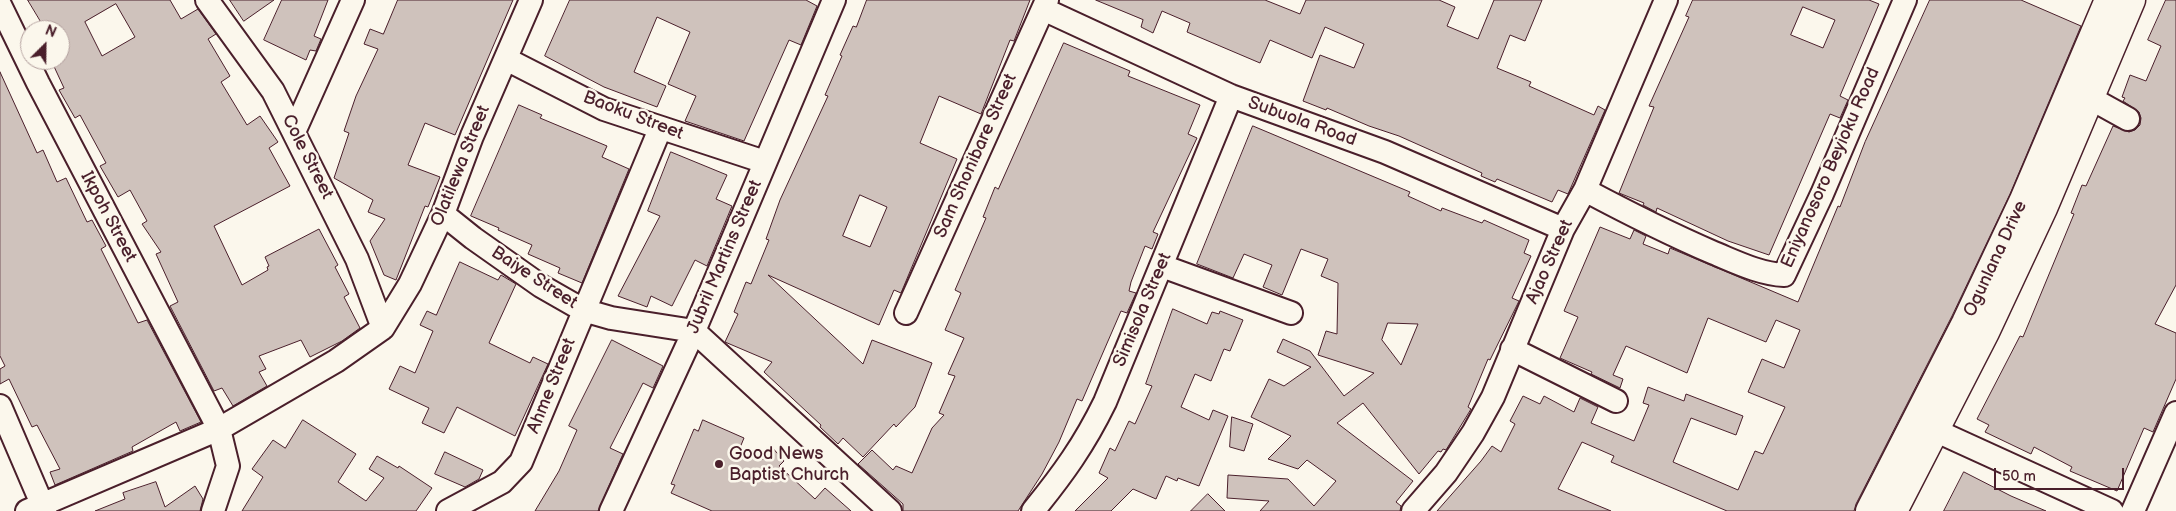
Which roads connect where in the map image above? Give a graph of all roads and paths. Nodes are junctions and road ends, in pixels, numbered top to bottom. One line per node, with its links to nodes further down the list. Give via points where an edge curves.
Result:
1 (207, 0): 16 (street, Cole Street, via 273,91)
2 (353, 0): 16 (street)
3 (531, 0): 11 (street, Olatilewa Street)
4 (834, 0): 17 (street, Jubril Martins Street)
5 (1666, 0): 18 (street, Ajao Street)
6 (1905, 0): 18 (street, Eniyanosoro Beyioku Road, via 1830,177 1784,275 1772,275 1713,252)
7 (2109, 0): 31 (main road, Ogunlana Drive, via 2024,200 1966,323)
8 (2131, 0): 13 (main road, Ogunlana Drive)
9 (1045, 4): 12 (street, Subuola Road); 23 (street, Sam Shonibare Street)
10 (0, 5): 32 (street, Ikpoh Street)
11 (506, 59): 15 (street, Baoku Street, via 604,109); 19 (street, Olatilewa Street, via 472,136)
12 (1231, 96): 20 (street, Subuola Road, via 1385,152); 21 (street, Simisola Street)
13 (2090, 98): 14 (street); 31 (main road, Ogunlana Drive, via 2043,208)
14 (2128, 119)
15 (660, 129): 17 (street, Baoku Street); 22 (street, Ahme Street)
16 (294, 132): 25 (street, Cole Street, via 358,260)
17 (765, 162): 26 (street, Jubril Martins Street)
18 (1585, 190): 20 (street, Ajao Street)
19 (443, 214): 22 (street, Baiye Street, via 542,286); 25 (street, Olatilewa Street, via 410,284)
20 (1563, 228): 27 (street, Ajao Street)
21 (1162, 266): 24 (street); 38 (street, Simisola Street, via 1087,439)
22 (583, 310): 26 (street, Baiye Street, via 638,323); 35 (street, Ahme Street, via 521,462 502,482)
23 (906, 313)
24 (1291, 314)
25 (383, 328): 32 (street, via 336,361)
26 (694, 331): 36 (street, Jubril Martins Street); 37 (street)
27 (1512, 349): 28 (street); 39 (street, Ajao Street, via 1474,433 1446,473)
28 (1616, 401)
29 (0, 406): 33 (street)
30 (2176, 413): 43 (street)
31 (1925, 426): 40 (main road, Ogunlana Drive); 41 (main road, Ogunlana Drive); 42 (street)
32 (219, 429): 33 (street); 34 (street, Ikpoh Street, via 228,466)
33 (38, 509)
34 (213, 511)
35 (448, 511)
36 (611, 511)
37 (890, 511)
38 (1033, 511)
39 (1413, 511)
40 (1870, 511)
41 (1893, 511)
42 (2112, 511)
43 (2133, 511)

